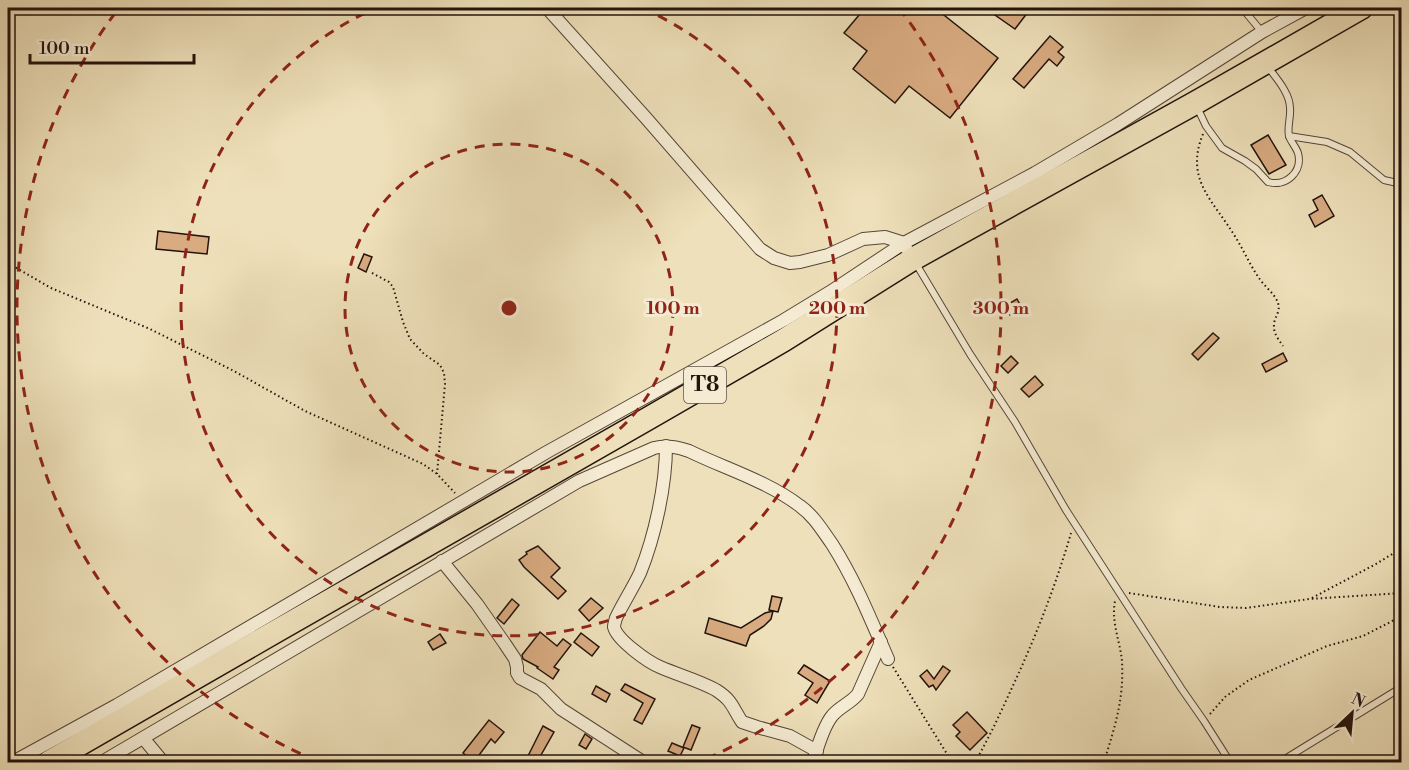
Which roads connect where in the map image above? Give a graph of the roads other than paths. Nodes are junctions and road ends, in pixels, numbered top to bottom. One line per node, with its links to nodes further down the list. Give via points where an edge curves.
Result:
1 (547, 8): 10 (street, via 760,249 790,263 828,255 863,239 885,237)
2 (1242, 8): 5 (lane)
3 (1306, 8): 5 (street)
4 (1361, 8): 6 (highway, T8)
5 (1262, 32): 10 (street, via 1118,124 957,216)
6 (1265, 62): 7 (highway, T8); 8 (lane, via 1290,105)
7 (1195, 103): 8 (lane, via 1222,148 1245,160 1273,184 1289,179 1299,165); 10 (highway, T8)
8 (1289, 136): 9 (lane, via 1327,142 1350,152 1384,180)
9 (1401, 184)
10 (908, 251): 18 (street, via 667,384); 19 (highway, T8, via 784,340); 23 (lane, via 1074,523)
11 (666, 446): 12 (street, via 579,481); 13 (street, via 689,451 769,487 812,516 843,561); 17 (street, via 649,548 616,618 615,629 658,666 716,690 732,703 742,722 789,736)
12 (442, 561): 16 (street); 22 (street, via 515,659 520,678)
13 (881, 642): 14 (street); 17 (street, via 858,694 832,716)
14 (888, 660)
15 (1401, 687): 24 (lane)
16 (144, 739): 20 (street); 21 (street)
17 (815, 757)
18 (14, 762)
19 (49, 762)
20 (102, 762)
21 (163, 762)
22 (643, 762)
23 (1230, 762)
24 (1280, 762)

